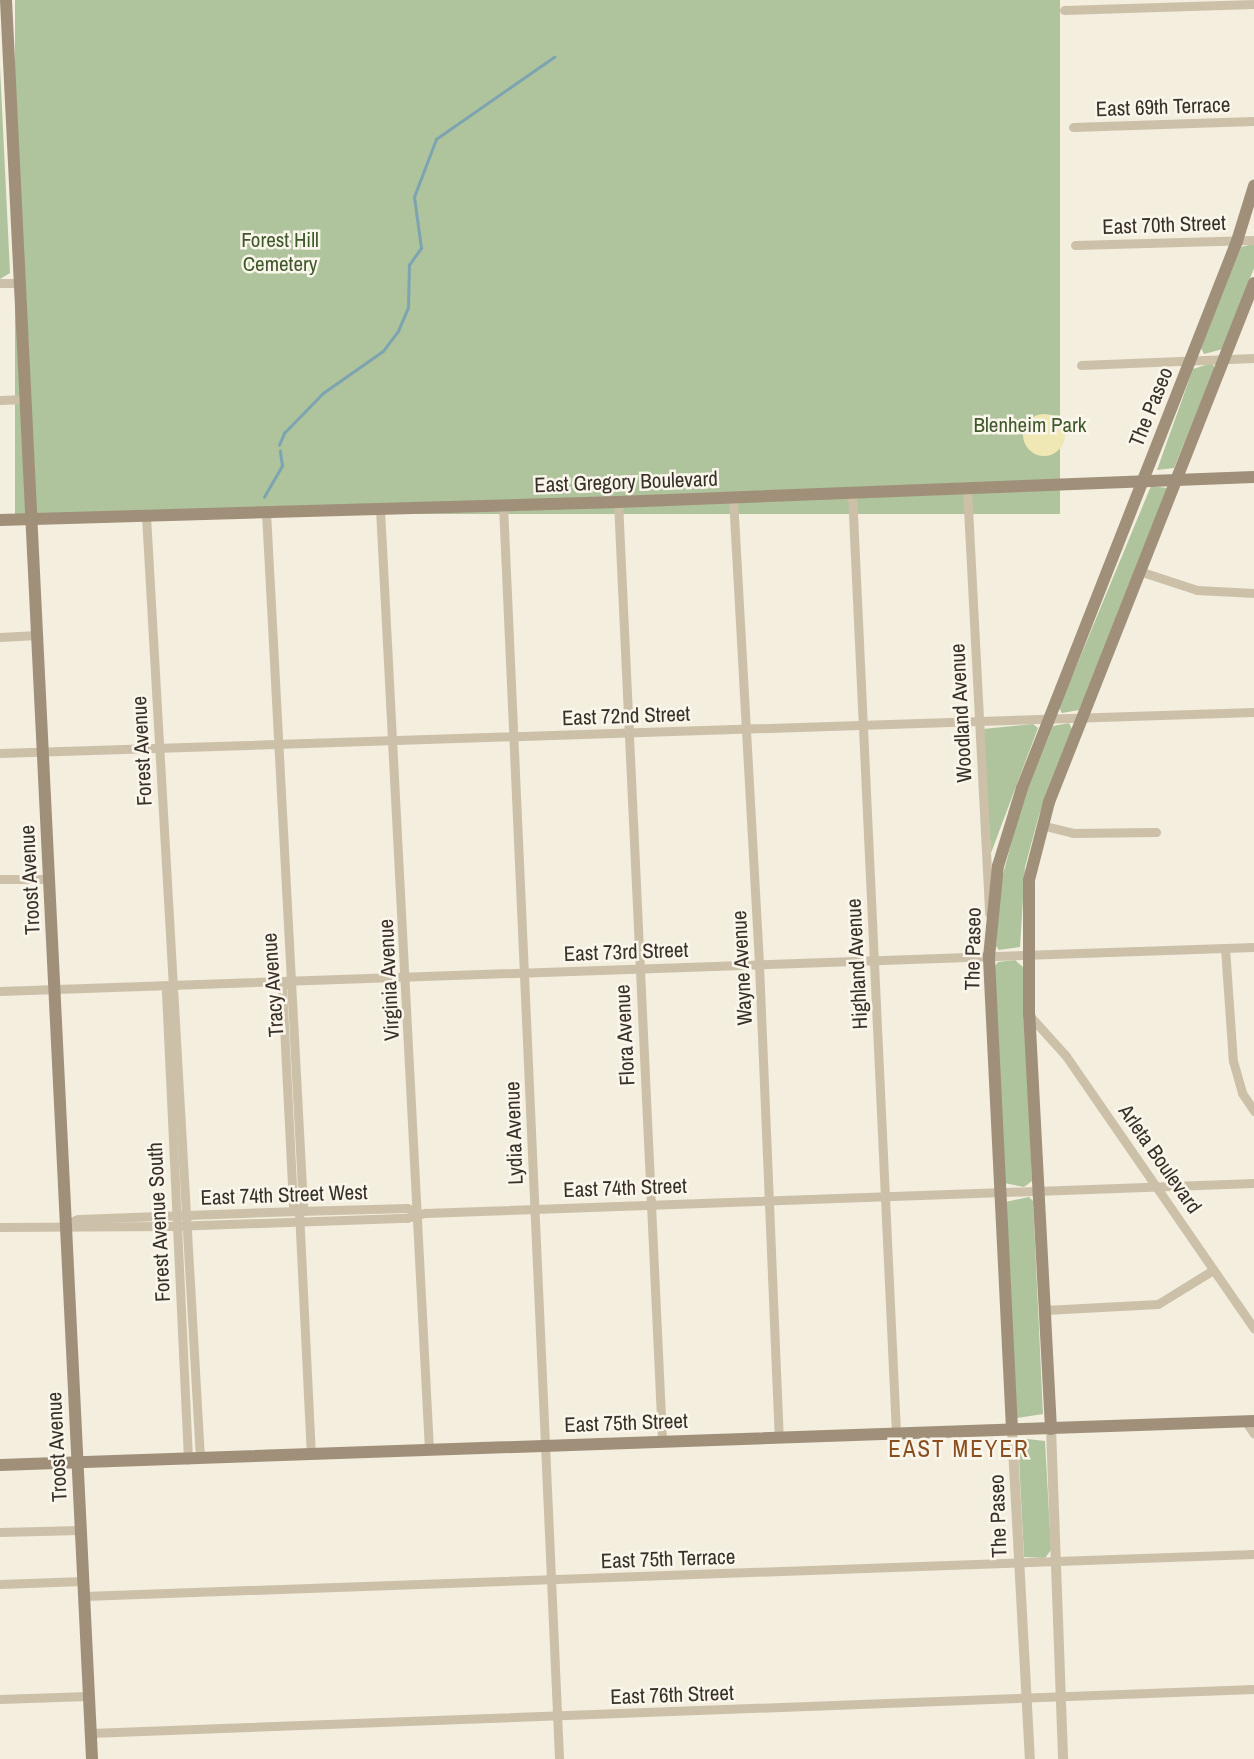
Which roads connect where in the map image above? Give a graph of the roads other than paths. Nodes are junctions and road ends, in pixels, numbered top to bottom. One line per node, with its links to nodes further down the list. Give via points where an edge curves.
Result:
1 (6, 0): 11 (main road, Troost Avenue)
2 (1254, 4): 3 (street)
3 (1064, 10)
4 (1254, 121): 5 (street, East 69th Terrace)
5 (1073, 127)
6 (1254, 186): 8 (main road, The Paseo)
7 (1254, 240): 8 (street, East 70th Street)
8 (1237, 241): 9 (street, East 70th Street); 15 (main road, The Paseo)
9 (1075, 245)
10 (0, 283): 11 (street)
11 (21, 283): 17 (main road, Troost Avenue)
12 (1254, 283): 14 (main road)
13 (1254, 358): 14 (street)
14 (1227, 359): 15 (street); 20 (main road)
15 (1191, 360): 16 (street); 21 (main road, The Paseo)
16 (1081, 365)
17 (26, 399): 18 (street); 30 (main road, Troost Avenue)
18 (0, 400)
19 (1254, 477): 20 (main road, East Gregory Boulevard)
20 (1179, 480): 21 (main road, East Gregory Boulevard); 32 (main road)
21 (1143, 481): 22 (main road, East Gregory Boulevard); 38 (main road, The Paseo)
22 (967, 489): 23 (main road, East Gregory Boulevard); 39 (street, Woodland Avenue)
23 (852, 493): 24 (main road, East Gregory Boulevard); 40 (street, Highland Avenue)
24 (733, 498): 25 (main road, East Gregory Boulevard); 41 (street, Wayne Avenue)
25 (618, 502): 26 (main road, East Gregory Boulevard); 42 (street, Flora Avenue)
26 (503, 506): 27 (main road, East Gregory Boulevard); 43 (street, Lydia Avenue)
27 (380, 509): 28 (main road, East Gregory Boulevard); 44 (street, Virginia Avenue)
28 (266, 512): 29 (main road, East Gregory Boulevard); 45 (street, Tracy Avenue)
29 (146, 516): 30 (main road, East Gregory Boulevard); 46 (street, Forest Avenue)
30 (32, 519): 31 (main road, East Gregory Boulevard); 34 (main road, Troost Avenue)
31 (0, 520)
32 (1142, 572): 33 (street, via 1198,590); 37 (main road)
33 (1254, 593)
34 (37, 635): 35 (street); 47 (main road, Troost Avenue)
35 (0, 637)
36 (1254, 712): 37 (street, East 72nd Street)
37 (1084, 717): 38 (street, East 72nd Street); 49 (main road)
38 (1050, 718): 39 (street, East 72nd Street); 53 (main road, The Paseo, via 1004,843)
39 (979, 720): 40 (street, East 72nd Street); 53 (street, Woodland Avenue)
40 (863, 723): 41 (street, East 72nd Street); 58 (street, Highland Avenue)
41 (746, 728): 42 (street, East 72nd Street); 59 (street, Wayne Avenue)
42 (629, 733): 43 (street, East 72nd Street); 60 (street, Flora Avenue)
43 (514, 738): 44 (street, East 72nd Street); 61 (street, Lydia Avenue)
44 (394, 742): 45 (street, East 72nd Street); 62 (street, Virginia Avenue)
45 (276, 745): 46 (street, East 72nd Street); 63 (street, Tracy Avenue)
46 (160, 748): 47 (street, East 72nd Street); 64 (street, Forest Avenue)
47 (43, 752): 48 (street, East 72nd Street); 52 (main road, Troost Avenue)
48 (0, 753)
49 (1041, 825): 50 (street, via 1073,834); 56 (main road, via 1029,880)
50 (1156, 832)
51 (0, 879): 52 (street)
52 (49, 879): 65 (main road, Troost Avenue)
53 (990, 935): 57 (main road, The Paseo)
54 (1254, 947): 55 (street, East 73rd Street)
55 (1225, 948): 56 (street, East 73rd Street); 68 (street, via 1233,1061 1242,1093)
56 (1026, 955): 57 (street, East 73rd Street); 67 (main road)
57 (989, 957): 58 (street, East 73rd Street); 72 (main road, The Paseo)
58 (874, 961): 59 (street, East 73rd Street); 73 (street, Highland Avenue)
59 (760, 965): 60 (street, East 73rd Street); 74 (street, Wayne Avenue)
60 (640, 969): 61 (street, East 73rd Street); 75 (street, Flora Avenue)
61 (525, 973): 62 (street, East 73rd Street); 76 (street, Lydia Avenue)
62 (407, 977): 63 (street, East 73rd Street); 77 (street, Virginia Avenue)
63 (288, 981): 64 (street, East 73rd Street); 78 (street, Tracy Avenue, via 303,1206)
64 (171, 985): 65 (street, East 73rd Street); 79 (street, Forest Avenue South, via 166,992); 80 (street, via 176,991)
65 (54, 989): 66 (street, East 73rd Street); 81 (main road, Troost Avenue)
66 (0, 991)
67 (1028, 1015): 70 (street, Arleta Boulevard, via 1066,1056); 71 (main road)
68 (1254, 1111)
69 (1254, 1183): 70 (street, East 74th Street)
70 (1159, 1186): 71 (street, East 74th Street); 83 (street, Arleta Boulevard)
71 (1038, 1191): 72 (street, East 74th Street); 84 (main road)
72 (1002, 1193): 73 (street, East 74th Street); 87 (main road, The Paseo)
73 (885, 1197): 74 (street, East 74th Street); 89 (street, Highland Avenue)
74 (769, 1201): 75 (street, East 74th Street); 91 (street, Wayne Avenue)
75 (651, 1205): 76 (street, East 74th Street); 92 (street, Flora Avenue)
76 (534, 1209): 77 (street, East 74th Street); 93 (street, Lydia Avenue)
77 (419, 1213): 78 (street, East 74th Street West, via 407,1208); 94 (street, Virginia Avenue)
78 (299, 1216): 80 (street, East 74th Street West); 95 (street, Tracy Avenue)
79 (176, 1221): 80 (street, East 74th Street West); 81 (street, East 74th Street West, via 78,1219); 96 (street, Forest Avenue South)
80 (188, 1221): 96 (street)
81 (66, 1224): 82 (street); 97 (main road, Troost Avenue)
82 (0, 1227)
83 (1213, 1270): 84 (street, via 1158,1304); 85 (street, Arleta Boulevard)
84 (1045, 1310): 88 (main road)
85 (1254, 1329)
86 (1250, 1422): 88 (main road, East 75th Street); 90 (street)
87 (1012, 1429): 88 (main road, East 75th Street); 89 (main road, East 75th Street); 103 (street, The Paseo)
88 (1051, 1429): 102 (street)
89 (897, 1433): 91 (main road, East 75th Street)
90 (1254, 1434)
91 (779, 1437): 92 (main road, East 75th Street)
92 (662, 1440): 93 (main road, East 75th Street)
93 (543, 1445): 94 (main road, East 75th Street); 104 (street, Lydia Avenue)
94 (429, 1449): 95 (main road, East 75th Street)
95 (311, 1454): 96 (main road, East 75th Street)
96 (194, 1459): 97 (main road, East 75th Street)
97 (77, 1462): 98 (main road, East 75th Street); 99 (main road, Troost Avenue)
98 (0, 1465)
99 (80, 1530): 100 (street); 105 (main road, Troost Avenue)
100 (0, 1532)
101 (1254, 1554): 102 (street, East 75th Terrace)
102 (1054, 1562): 103 (street, East 75th Terrace); 110 (street)
103 (1019, 1563): 104 (street, East 75th Terrace); 112 (street, The Paseo)
104 (550, 1580): 107 (street, East 75th Terrace); 113 (street, Lydia Avenue)
105 (83, 1581): 106 (street); 107 (main road, Troost Avenue)
106 (0, 1584)
107 (84, 1596): 109 (main road, Troost Avenue)
108 (1254, 1689): 110 (street, East 76th Street)
109 (88, 1696): 111 (street); 114 (main road, Troost Avenue)
110 (1060, 1698): 112 (street, East 76th Street); 118 (street)
111 (0, 1699)
112 (1027, 1700): 113 (street, East 76th Street); 117 (street, The Paseo)
113 (557, 1716): 114 (street, East 76th Street); 116 (street, Lydia Avenue)
114 (90, 1732): 115 (main road, Troost Avenue)
115 (92, 1759)
116 (559, 1759)
117 (1030, 1759)
118 (1063, 1759)

